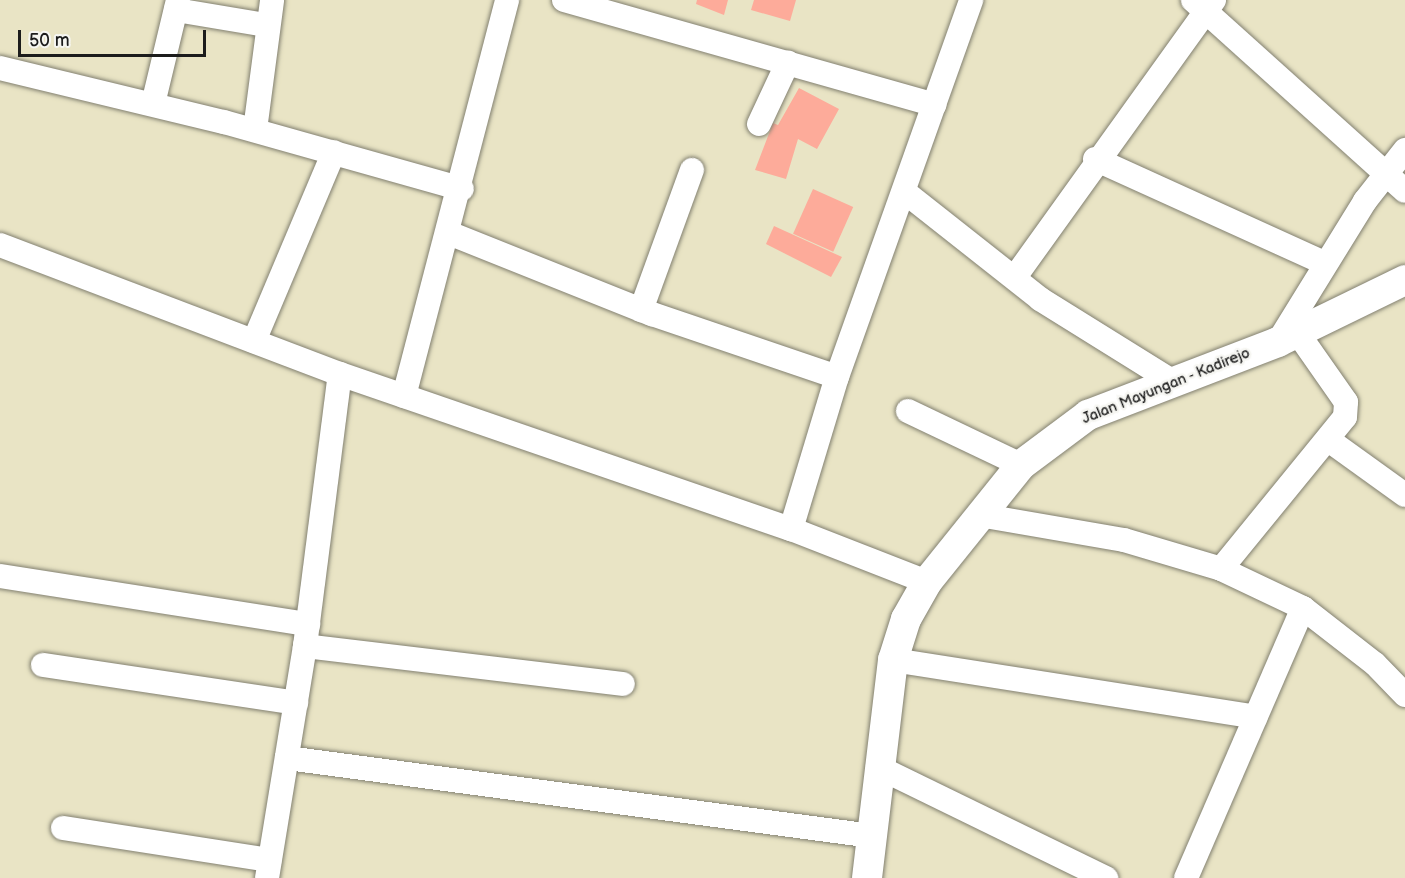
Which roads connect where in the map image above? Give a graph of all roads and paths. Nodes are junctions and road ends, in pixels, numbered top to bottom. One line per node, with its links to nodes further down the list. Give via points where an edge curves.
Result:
1 (272, 0): 7 (street)
2 (507, 0): 19 (street)
3 (564, 0): 8 (street)
4 (966, 2): 11 (street)
5 (1204, 4): 16 (street); 18 (street)
6 (177, 5): 7 (street); 10 (street)
7 (266, 25): 13 (street)
8 (788, 62): 11 (street); 12 (street)
9 (0, 68): 10 (street)
10 (153, 104): 13 (street)
11 (934, 105): 21 (street)
12 (759, 124)
13 (255, 130): 15 (street)
14 (1405, 150): 18 (street)
15 (334, 152): 19 (street); 29 (street)
16 (1095, 159): 24 (street); 25 (street)
17 (692, 170): 27 (street)
18 (1387, 173): 20 (street); 24 (street)
19 (462, 189): 22 (street)
20 (1405, 191)
21 (906, 193): 25 (street); 31 (street)
22 (449, 233): 27 (street); 33 (street)
23 (0, 245): 29 (street)
24 (1324, 263): 28 (street)
25 (1015, 277): 32 (street, via 1040,299)
26 (1405, 280): 28 (main road, Jalan Mayungan - Kadirejo)
27 (641, 310): 31 (street)
28 (1287, 337): 32 (main road, Jalan Mayungan - Kadirejo); 35 (street, via 1346,402 1345,417)
29 (254, 340): 30 (street)
30 (340, 374): 33 (street); 44 (street)
31 (837, 378): 39 (street)
32 (1175, 383): 36 (main road, Jalan Mayungan - Kadirejo, via 1088,415)
33 (404, 396): 39 (street)
34 (908, 411): 36 (street)
35 (1330, 441): 37 (street); 40 (street)
36 (1021, 465): 38 (main road, Jalan Mayungan - Kadirejo)
37 (1405, 495)
38 (979, 515): 40 (street, via 1124,540); 42 (main road, Jalan Mayungan - Kadirejo)
39 (791, 529): 42 (street)
40 (1221, 569): 43 (street)
41 (0, 576): 44 (street)
42 (927, 582): 45 (main road, Jalan Mayungan - Kadirejo, via 906,619)
43 (1303, 608): 48 (street, via 1375,664); 50 (street)
44 (306, 635): 47 (street); 49 (street)
45 (893, 660): 50 (street); 52 (main road, Jalan Mayungan - Kadirejo)
46 (43, 665): 49 (street)
47 (623, 684)
48 (1405, 695)
49 (296, 703): 51 (street)
50 (1256, 717): 58 (street)
51 (287, 758): 54 (street); 55 (street)
52 (879, 767): 54 (main road, Jalan Mayungan - Kadirejo); 57 (street)
53 (63, 828): 55 (street)
54 (872, 836): 56 (main road, Jalan Mayungan - Kadirejo)
55 (268, 869)
56 (867, 878)
57 (1106, 878)
58 (1186, 878)

